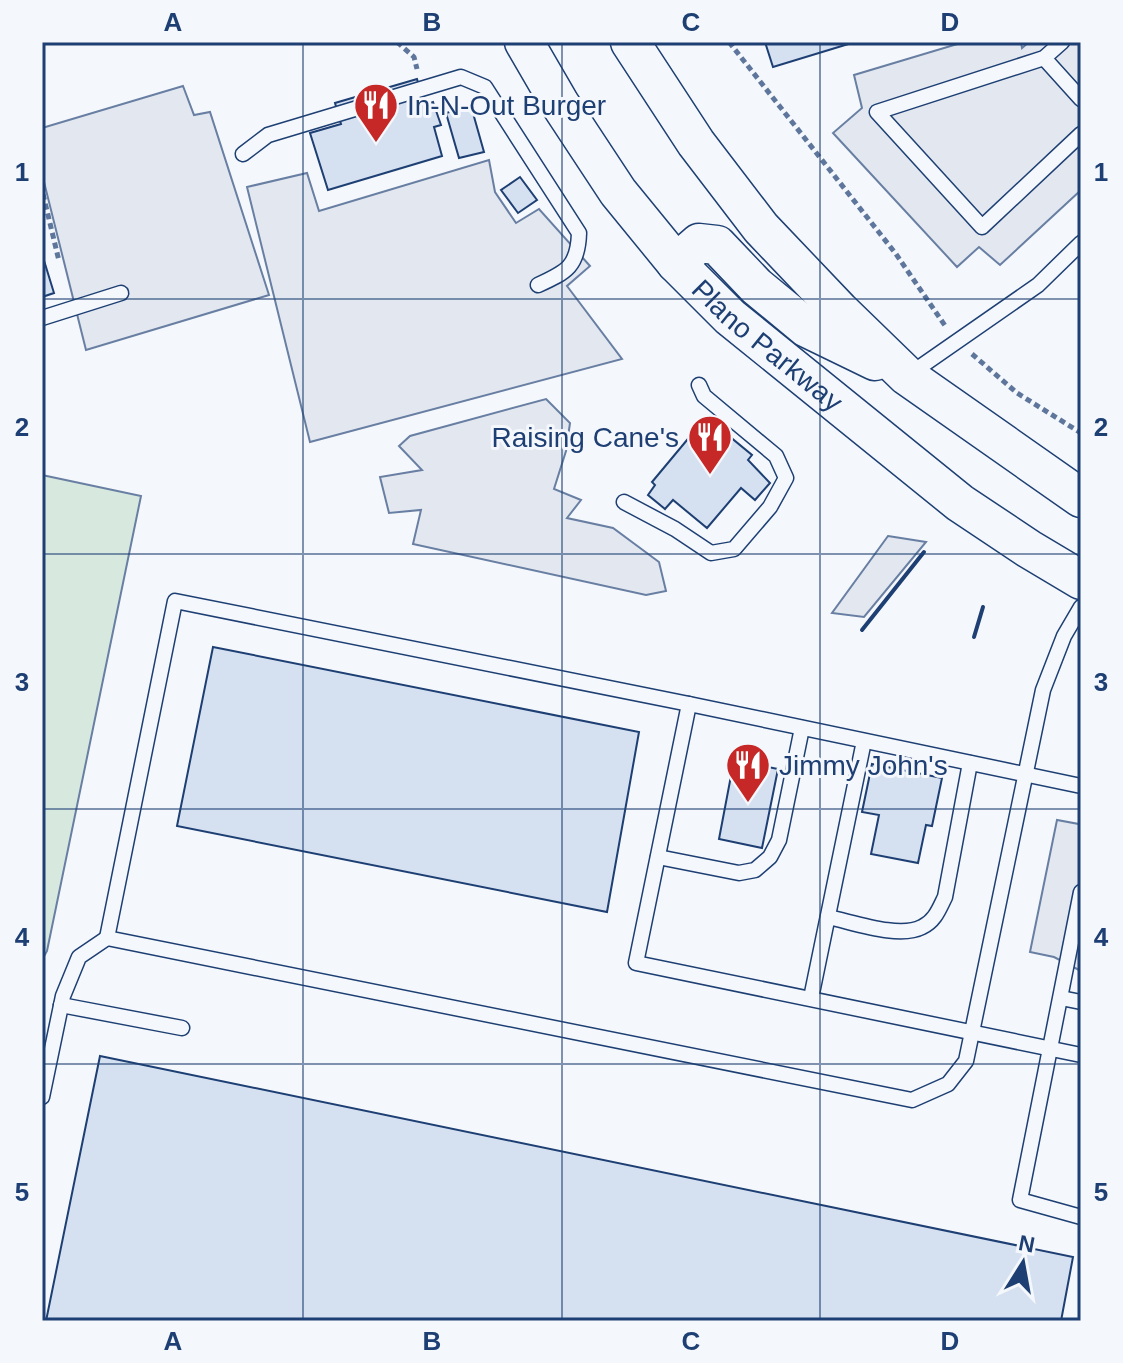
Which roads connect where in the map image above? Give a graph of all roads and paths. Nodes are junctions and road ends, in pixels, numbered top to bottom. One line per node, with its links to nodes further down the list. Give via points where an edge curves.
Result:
1 (397, 42): 7 (path, via 414,57)
2 (524, 42): 14 (main road, Plano Parkway, via 618,192)
3 (630, 42): 19 (main road, via 696,143 761,228)
4 (729, 42): 18 (path)
5 (1062, 42): 6 (lane)
6 (1044, 58): 8 (lane); 9 (lane, via 877,112 982,227)
7 (423, 88): 10 (lane, via 268,135); 15 (lane, via 461,77 485,87 579,233 578,252 566,273)
8 (1081, 99)
9 (1081, 134)
10 (243, 154)
11 (43, 194): 13 (path)
12 (1081, 243): 18 (lane, via 1038,285)
13 (59, 261)
14 (676, 263): 19 (main road, via 699,243 717,245 807,328); 24 (main road, Plano Parkway, via 730,317 895,453 960,503)
15 (538, 285)
16 (121, 293): 17 (lane)
17 (42, 318)
18 (958, 341): 19 (lane); 21 (path, via 1017,393)
19 (907, 376): 22 (main road)
20 (699, 385): 23 (lane, via 704,396 776,456 786,478 770,507 734,549 711,553)
21 (1081, 433)
22 (1081, 498)
23 (624, 502)
24 (1081, 580)
25 (1081, 607): 30 (lane, via 1043,690)
26 (689, 704): 27 (lane); 32 (lane); 35 (lane, via 175,601)
27 (802, 728): 28 (lane); 32 (lane, via 779,840 770,857 755,870 739,873)
28 (864, 741): 29 (lane); 34 (lane)
29 (970, 763): 30 (lane); 34 (lane, via 945,897 935,917 922,928 900,932)
30 (1024, 774): 31 (lane); 41 (lane)
31 (1081, 786)
32 (658, 857): 36 (lane, via 636,963)
33 (1081, 892): 37 (lane)
34 (828, 917): 36 (lane)
35 (107, 938): 39 (lane, via 79,957); 41 (lane, via 912,1100 948,1084 966,1061)
36 (811, 998): 41 (lane)
37 (1061, 998): 38 (lane); 42 (lane)
38 (1081, 1002)
39 (61, 1005): 40 (lane); 44 (lane)
40 (182, 1028)
41 (973, 1033): 42 (lane)
42 (1051, 1048): 43 (lane); 45 (lane, via 1020,1200)
43 (1081, 1055)
44 (42, 1097)
45 (1081, 1217)

